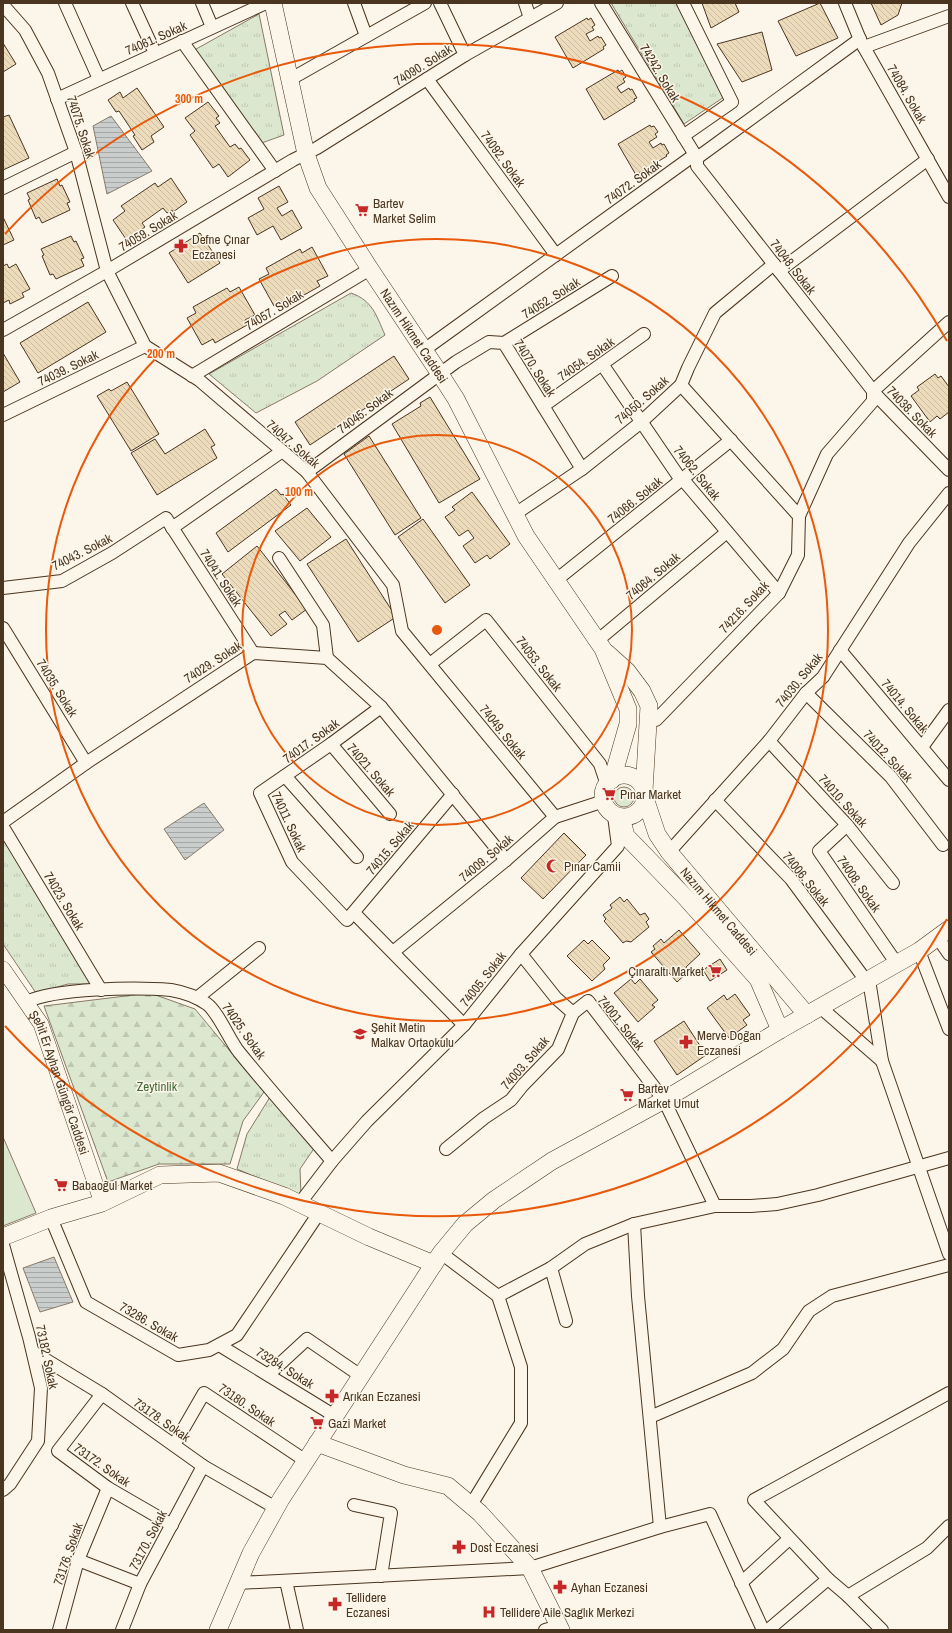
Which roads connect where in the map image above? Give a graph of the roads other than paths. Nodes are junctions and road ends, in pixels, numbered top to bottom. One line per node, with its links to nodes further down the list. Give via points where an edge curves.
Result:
1 (65, 3): 23 (street)
2 (132, 3): 21 (street)
3 (202, 3): 17 (street)
4 (266, 3): 17 (street, 74061. Sokak)
5 (273, 3): 25 (main road, Nazım Hikmet Caddesi)
6 (354, 3): 18 (street)
7 (425, 3): 18 (street)
8 (440, 3): 22 (street)
9 (525, 3): 16 (street)
10 (557, 3): 16 (street, 74090. Sokak)
11 (601, 3): 27 (street, 74242. Sokak)
12 (683, 3): 27 (street, via 732,102)
13 (845, 3): 20 (street, 74084. Sokak)
14 (3, 5): 26 (street, 74075. Sokak, via 25,30 48,73)
15 (949, 16): 20 (street, 74072. Sokak)
16 (530, 18): 22 (street, 74090. Sokak)
17 (212, 27): 19 (street, 74061. Sokak)
18 (366, 36): 25 (street)
19 (182, 42): 21 (street, 74061. Sokak); 32 (street)
20 (862, 43): 30 (street, 74072. Sokak); 31 (street, 74084. Sokak)
21 (155, 53): 23 (street, 74061. Sokak)
22 (465, 55): 24 (street, 74090. Sokak)
23 (99, 79): 26 (street, 74061. Sokak)
24 (427, 79): 29 (street, 74090. Sokak); 35 (street, 74092. Sokak)
25 (289, 80): 29 (main road, Nazım Hikmet Caddesi)
26 (57, 99): 28 (street, 74075. Sokak)
27 (682, 136): 30 (street, 74242. Sokak)
28 (76, 152): 33 (street); 38 (street, 74075. Sokak)
29 (306, 154): 32 (street, 74059. Sokak); 37 (main road, Nazım Hikmet Caddesi, via 318,188)
30 (696, 158): 35 (street, 74072. Sokak, via 690,158); 36 (street, 74048. Sokak, via 697,166)
31 (928, 159): 34 (street, 74084. Sokak); 36 (street, 74050. Sokak)
32 (275, 171): 38 (street, 74059. Sokak)
33 (3, 188)
34 (949, 197)
35 (556, 255): 45 (street, 74072. Sokak)
36 (776, 267): 49 (street, 74050. Sokak, via 715,313); 50 (street, 74048. Sokak)
37 (370, 269): 45 (main road, Nazım Hikmet Caddesi); 48 (street, 74057. Sokak)
38 (108, 271): 41 (street, 74059. Sokak); 44 (street)
39 (612, 276): 43 (street, 74052. Sokak)
40 (949, 322): 50 (street, 74216. Sokak)
41 (3, 330)
42 (644, 334): 46 (street, 74054. Sokak)
43 (504, 343): 47 (street, 74070. Sokak, via 489,342); 51 (street, 74070. Sokak)
44 (145, 346): 48 (street, 74047. Sokak); 52 (street, 74039. Sokak)
45 (424, 350): 47 (main road, Nazım Hikmet Caddesi)
46 (602, 364): 51 (street, 74054. Sokak); 53 (street, 74062. Sokak)
47 (440, 374): 58 (street, 74045. Sokak); 61 (main road, Nazım Hikmet Caddesi, via 456,399)
48 (192, 376): 55 (street, 74047. Sokak)
49 (681, 385): 53 (street, 74050. Sokak); 54 (street)
50 (873, 391): 57 (street, 74038. Sokak); 62 (street, 74216. Sokak, via 873,401 827,454)
51 (543, 406): 56 (street, 74070. Sokak)
52 (3, 415)
53 (640, 422): 56 (street, 74050. Sokak); 59 (street, 74062. Sokak)
54 (731, 440): 59 (street, 74066. Sokak); 62 (street)
55 (281, 452): 58 (street, 74047. Sokak); 63 (street)
56 (582, 468): 61 (street, 74050. Sokak)
57 (949, 470)
58 (307, 472): 74 (street, 74047. Sokak, via 393,585 402,631)
59 (681, 480): 64 (street, 74062. Sokak); 66 (street, 74066. Sokak)
60 (949, 494): 71 (street, 74030. Sokak, via 909,543)
61 (515, 514): 66 (main road, Nazım Hikmet Caddesi)
62 (799, 516): 68 (street, 74216. Sokak, via 798,555)
63 (169, 523): 67 (street, 74043. Sokak, via 62,581); 72 (street, 74041. Sokak)
64 (727, 532): 68 (street, 74062. Sokak); 70 (street, 74064. Sokak)
65 (279, 558): 73 (street, via 323,625)
66 (555, 581): 70 (main road, Nazım Hikmet Caddesi)
67 (3, 588)
68 (779, 593): 78 (street, 74216. Sokak, via 656,720)
69 (3, 630): 82 (street, 74035. Sokak)
70 (600, 645): 78 (main road, Nazım Hikmet Caddesi, via 627,671 642,691 649,706); 85 (main road, Nazım Hikmet Caddesi, via 628,709 628,724)
71 (840, 650): 75 (street, 74030. Sokak, via 823,677); 81 (street, 74014. Sokak)
72 (253, 653): 73 (street, 74029. Sokak); 82 (street, 74029. Sokak)
73 (327, 658): 76 (street)
74 (430, 664): 85 (street, 74053. Sokak, via 486,620 600,764); 91 (street, 74049. Sokak)
75 (806, 693): 79 (street, 74030. Sokak); 94 (street, 74012. Sokak, via 891,777)
76 (381, 706): 80 (street, 74017. Sokak); 86 (street)
77 (949, 710): 81 (street)
78 (648, 720): 87 (main road, Nazım Hikmet Caddesi)
79 (769, 741): 88 (street, 74030. Sokak); 93 (street, 74010. Sokak)
80 (331, 744): 83 (street, 74017. Sokak); 89 (street, 74021. Sokak)
81 (922, 747): 84 (street, 74014. Sokak)
82 (86, 763): 92 (street, 74029. Sokak)
83 (286, 776): 96 (street, 74017. Sokak); 99 (street, 74011. Sokak, via 260,792 292,862)
84 (949, 780)
85 (608, 788): 87 (main road, via 624,776 631,777 637,780); 90 (main road, via 609,810); 91 (street, 74009. Sokak)
86 (453, 794): 97 (street); 99 (street, 74015. Sokak)
87 (645, 795): 90 (main road, via 640,811 634,815); 95 (main road, Nazım Hikmet Caddesi, via 657,834)
88 (715, 800): 95 (street, 74030. Sokak); 108 (street, 74006. Sokak, via 791,879)
89 (390, 814)
90 (618, 816): 104 (street, 74005. Sokak, via 618,846); 116 (main road, Nazım Hikmet Caddesi, via 626,836 686,898 758,979)
91 (555, 817): 97 (street, 74009. Sokak)
92 (4, 820): 109 (street, 74023. Sokak)
93 (847, 825): 98 (street, 74010. Sokak); 106 (street, 74008. Sokak, via 819,850)
94 (943, 845)
95 (669, 852): 112 (main road, Nazım Hikmet Caddesi)
96 (358, 856)
97 (506, 860): 103 (street, 74009. Sokak)
98 (893, 883)
99 (351, 917): 103 (street, 74011. Sokak)
100 (943, 933): 102 (main road); 105 (street)
101 (259, 948): 110 (street)
102 (919, 951): 106 (main road); 115 (street)
103 (393, 952): 114 (street, 74011. Sokak)
104 (521, 954): 113 (street, via 556,998); 114 (street, 74005. Sokak)
105 (949, 954)
106 (897, 964): 108 (main road)
107 (3, 968): 111 (street, Şehit Er Ayhan Güngör Caddesi)
108 (868, 981): 112 (main road); 117 (street)
109 (101, 990): 110 (street, 74025. Sokak, via 172,990); 111 (street, 74025. Sokak, via 63,993)
110 (196, 998): 121 (street, 74025. Sokak, via 209,1006 238,1051)
111 (26, 1002): 123 (street, Şehit Er Ayhan Güngör Caddesi, via 41,1024)
112 (814, 1011): 116 (main road); 117 (street)
113 (574, 1013): 118 (street, 74001. Sokak, via 588,1001); 119 (street, 74003. Sokak, via 558,1049 511,1100)
114 (464, 1025): 121 (street, 74005. Sokak, via 367,1120)
115 (949, 1029)
116 (780, 1030): 118 (main road)
117 (882, 1061): 122 (street)
118 (664, 1100): 125 (street); 132 (main road, via 552,1161 494,1200 465,1224)
119 (446, 1149)
120 (949, 1158): 122 (street)
121 (332, 1161): 124 (street, 74005. Sokak)
122 (918, 1166): 125 (street, via 777,1204); 131 (street)
123 (102, 1203): 124 (main road, via 160,1175 219,1173); 127 (main road)
124 (300, 1204): 126 (main road)
125 (715, 1206): 128 (street)
126 (319, 1213): 132 (main road, via 369,1237); 137 (street, 73286. Sokak, via 237,1335)
127 (51, 1218): 129 (main road); 137 (street, 73286. Sokak, via 86,1302 178,1355 209,1350)
128 (634, 1224): 134 (street, via 585,1244); 144 (street, via 644,1371)
129 (3, 1237)
130 (3, 1245): 138 (street, 73182. Sokak)
131 (949, 1254)
132 (437, 1258): 135 (street); 140 (main road)
133 (949, 1265): 144 (street, via 832,1296 809,1311 783,1349 752,1373)
134 (551, 1268): 135 (street); 136 (street)
135 (498, 1296): 152 (street, via 521,1367 521,1423)
136 (566, 1321)
137 (219, 1345): 139 (street, 73284. Sokak)
138 (33, 1352): 142 (street, 73178. Sokak); 150 (street, 73182. Sokak, via 42,1388 38,1441 10,1484)
139 (269, 1374): 140 (street, via 306,1339); 143 (street, 73284. Sokak)
140 (361, 1376): 143 (main road)
141 (949, 1393): 157 (street, via 754,1500)
142 (102, 1394): 146 (street, 73178. Sokak); 149 (street, 73172. Sokak, via 58,1451)
143 (335, 1416): 145 (main road)
144 (650, 1417): 156 (street)
145 (317, 1443): 147 (main road); 152 (main road, via 404,1475 448,1486)
146 (174, 1446): 147 (street, 73180. Sokak, via 204,1393); 148 (street, 73178. Sokak)
147 (306, 1461): 153 (main road)
148 (203, 1466): 153 (street, 73178. Sokak); 154 (street, 73170. Sokak)
149 (108, 1488): 154 (street, 73172. Sokak); 158 (street, 73176. Sokak)
150 (3, 1490)
151 (354, 1505): 160 (street, via 391,1513)
152 (471, 1505): 159 (main road)
153 (276, 1508): 163 (main road, via 251,1552)
154 (172, 1525): 165 (street, 73170. Sokak)
155 (949, 1526): 166 (street, via 927,1548)
156 (660, 1527): 159 (street); 164 (street, via 710,1514)
157 (789, 1539): 161 (street); 164 (street)
158 (78, 1560): 165 (street); 168 (street, 73176. Sokak)
159 (530, 1568): 160 (street); 167 (main road)
160 (381, 1576): 162 (street)
161 (828, 1579): 166 (street); 173 (street)
162 (286, 1581): 163 (street); 171 (street)
163 (238, 1583): 170 (main road)
164 (741, 1583): 172 (street)
165 (140, 1584): 169 (street, 73170. Sokak)
166 (848, 1596): 174 (street)
167 (555, 1629)
168 (59, 1630)
169 (122, 1630)
170 (218, 1630)
171 (297, 1630)
172 (763, 1630)
173 (768, 1630)
174 (882, 1630)

